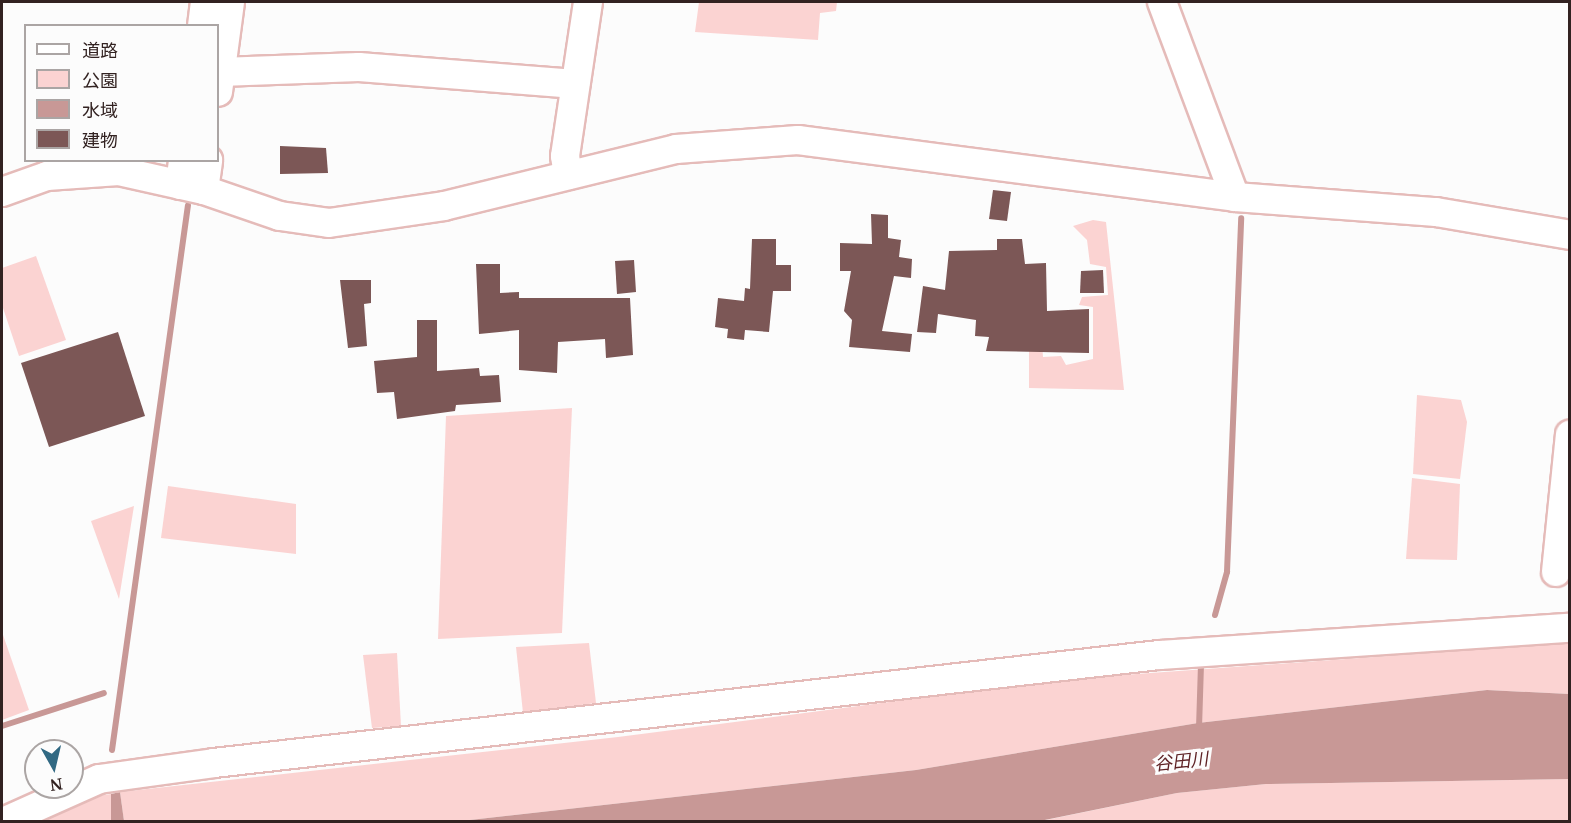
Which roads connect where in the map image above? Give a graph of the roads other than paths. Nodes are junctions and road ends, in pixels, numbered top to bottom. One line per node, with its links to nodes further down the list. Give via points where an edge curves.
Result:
1 (205, 2): 5 (street)
2 (230, 2): 6 (street)
3 (588, 2): 7 (street)
4 (1162, 2): 12 (street)
5 (202, 24)
6 (219, 82): 7 (street, via 359,67)
7 (575, 84): 9 (street)
8 (206, 162): 10 (street)
9 (568, 175): 10 (street, via 444,206 329,223 280,216); 12 (street, via 698,146 798,140)
10 (189, 179): 11 (street, via 119,171 47,176)
11 (2, 192)
12 (1235, 197): 13 (street, via 1436,212)
13 (1569, 235)
14 (1569, 435): 15 (street)
15 (1556, 572)
16 (1569, 628): 17 (street, via 1222,649 99,779)
17 (3, 822)

